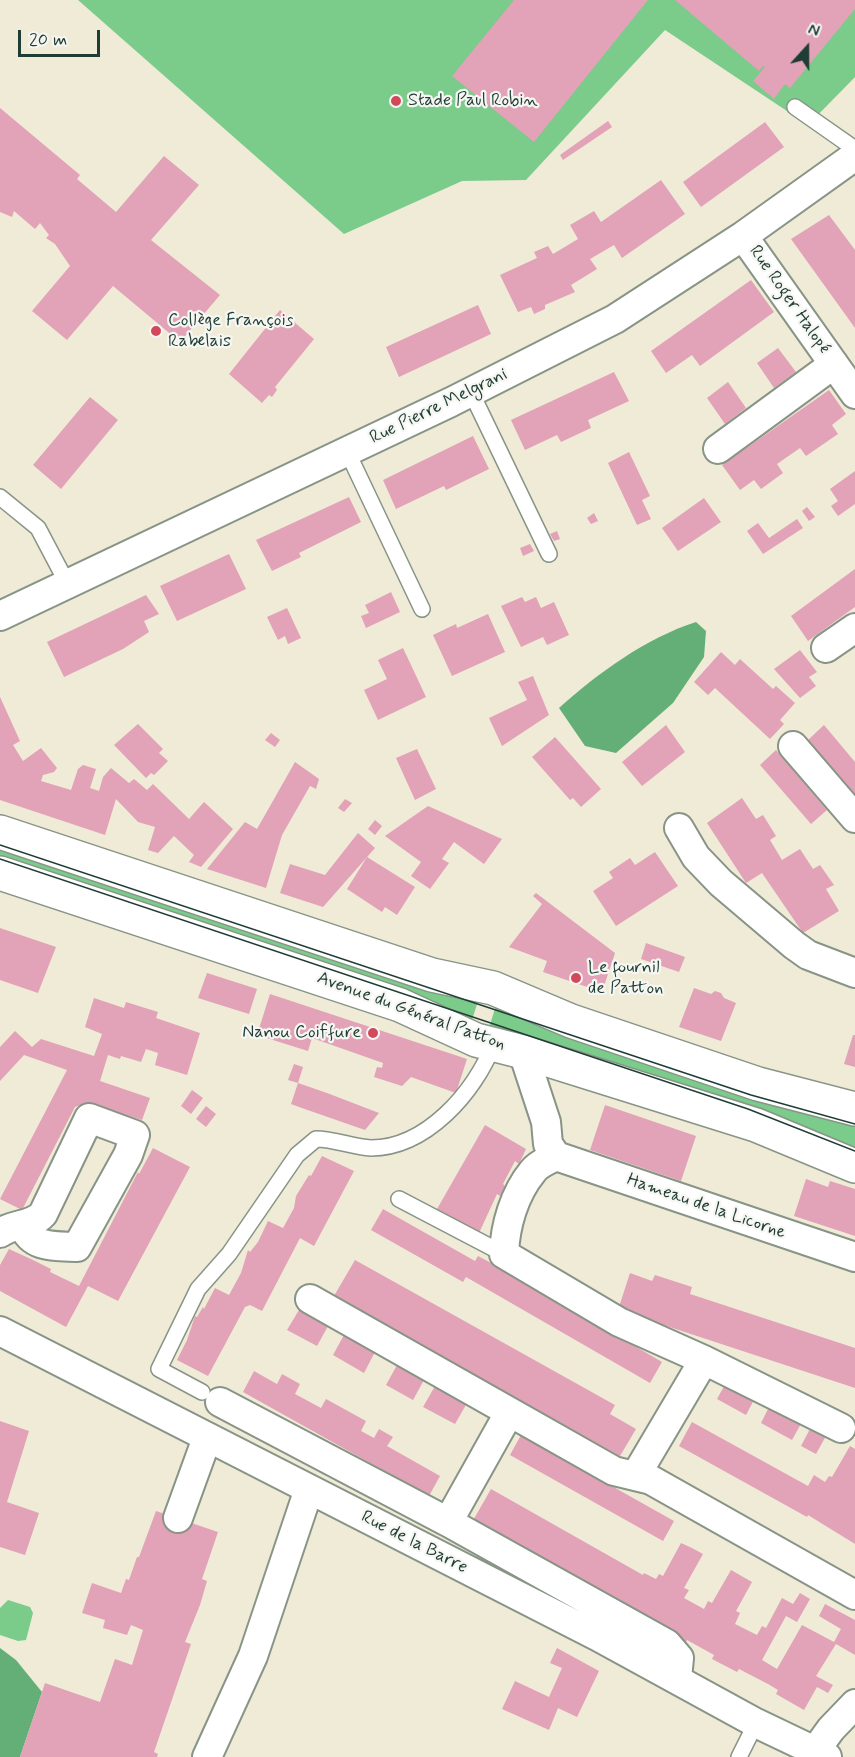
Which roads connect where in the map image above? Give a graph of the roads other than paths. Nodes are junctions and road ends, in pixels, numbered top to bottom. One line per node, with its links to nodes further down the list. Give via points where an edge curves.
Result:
1 (795, 107): 2 (lane)
2 (855, 149)
3 (855, 156): 4 (street, Rue Pierre Melgrani)
4 (743, 236): 5 (street, Rue Roger Halopé); 6 (street, Rue Pierre Melgrani, via 615,319)
5 (834, 364): 7 (street, Rue Roger Halopé); 8 (street, Rue Roger Halopé)
6 (471, 392): 9 (street, Rue Pierre Melgrani); 11 (lane)
7 (855, 394)
8 (718, 449)
9 (347, 452): 12 (street, Rue Pierre Melgrani); 13 (lane)
10 (0, 496): 12 (lane, via 38,528)
11 (549, 554)
12 (66, 583): 14 (street, Rue Pierre Melgrani)
13 (422, 609)
14 (2, 612)
15 (855, 628): 16 (street)
16 (826, 648)
17 (792, 747): 18 (street)
18 (855, 818)
19 (679, 828): 22 (street, via 696,857 721,884 794,945 808,955)
20 (0, 832): 24 (street, via 432,975 493,988 571,1021 758,1084)
21 (0, 873): 23 (street, Avenue du Général Patton, via 400,1005 465,1036)
22 (855, 973)
23 (508, 1048): 25 (street, via 546,1122 548,1144); 26 (street, Avenue du Général Patton, via 756,1125); 34 (lane, via 454,1105 407,1139 372,1148 316,1139 297,1155 229,1254 198,1289 159,1369)
24 (855, 1109)
25 (556, 1156): 29 (street, via 533,1170 505,1230); 30 (street, Hameau de la Licorne)
26 (855, 1166)
27 (399, 1198): 29 (lane)
28 (11, 1229): 28 (street, via 38,1220 43,1214 89,1118 135,1135 128,1155 77,1246 45,1246)
29 (504, 1254): 33 (street, via 619,1322)
30 (855, 1257)
31 (310, 1299): 35 (street)
32 (0, 1331): 37 (street, Rue de la Barre)
33 (704, 1360): 36 (street); 38 (street)
34 (211, 1397): 41 (street)
35 (509, 1413): 38 (street, via 614,1471); 41 (street)
36 (841, 1428)
37 (207, 1438): 39 (street, Rue de la Barre); 40 (street)
38 (636, 1475): 42 (street)
39 (309, 1489): 43 (street, Rue de la Barre); 47 (street, via 253,1656)
40 (178, 1518)
41 (448, 1522): 43 (street, via 667,1644 680,1658)
42 (855, 1595)
43 (677, 1679): 45 (street, Rue de la Barre)
44 (855, 1704): 46 (street, via 831,1729)
45 (756, 1723): 46 (street, Rue de la Barre); 48 (lane)
46 (821, 1754)
47 (207, 1757)
48 (739, 1757)

